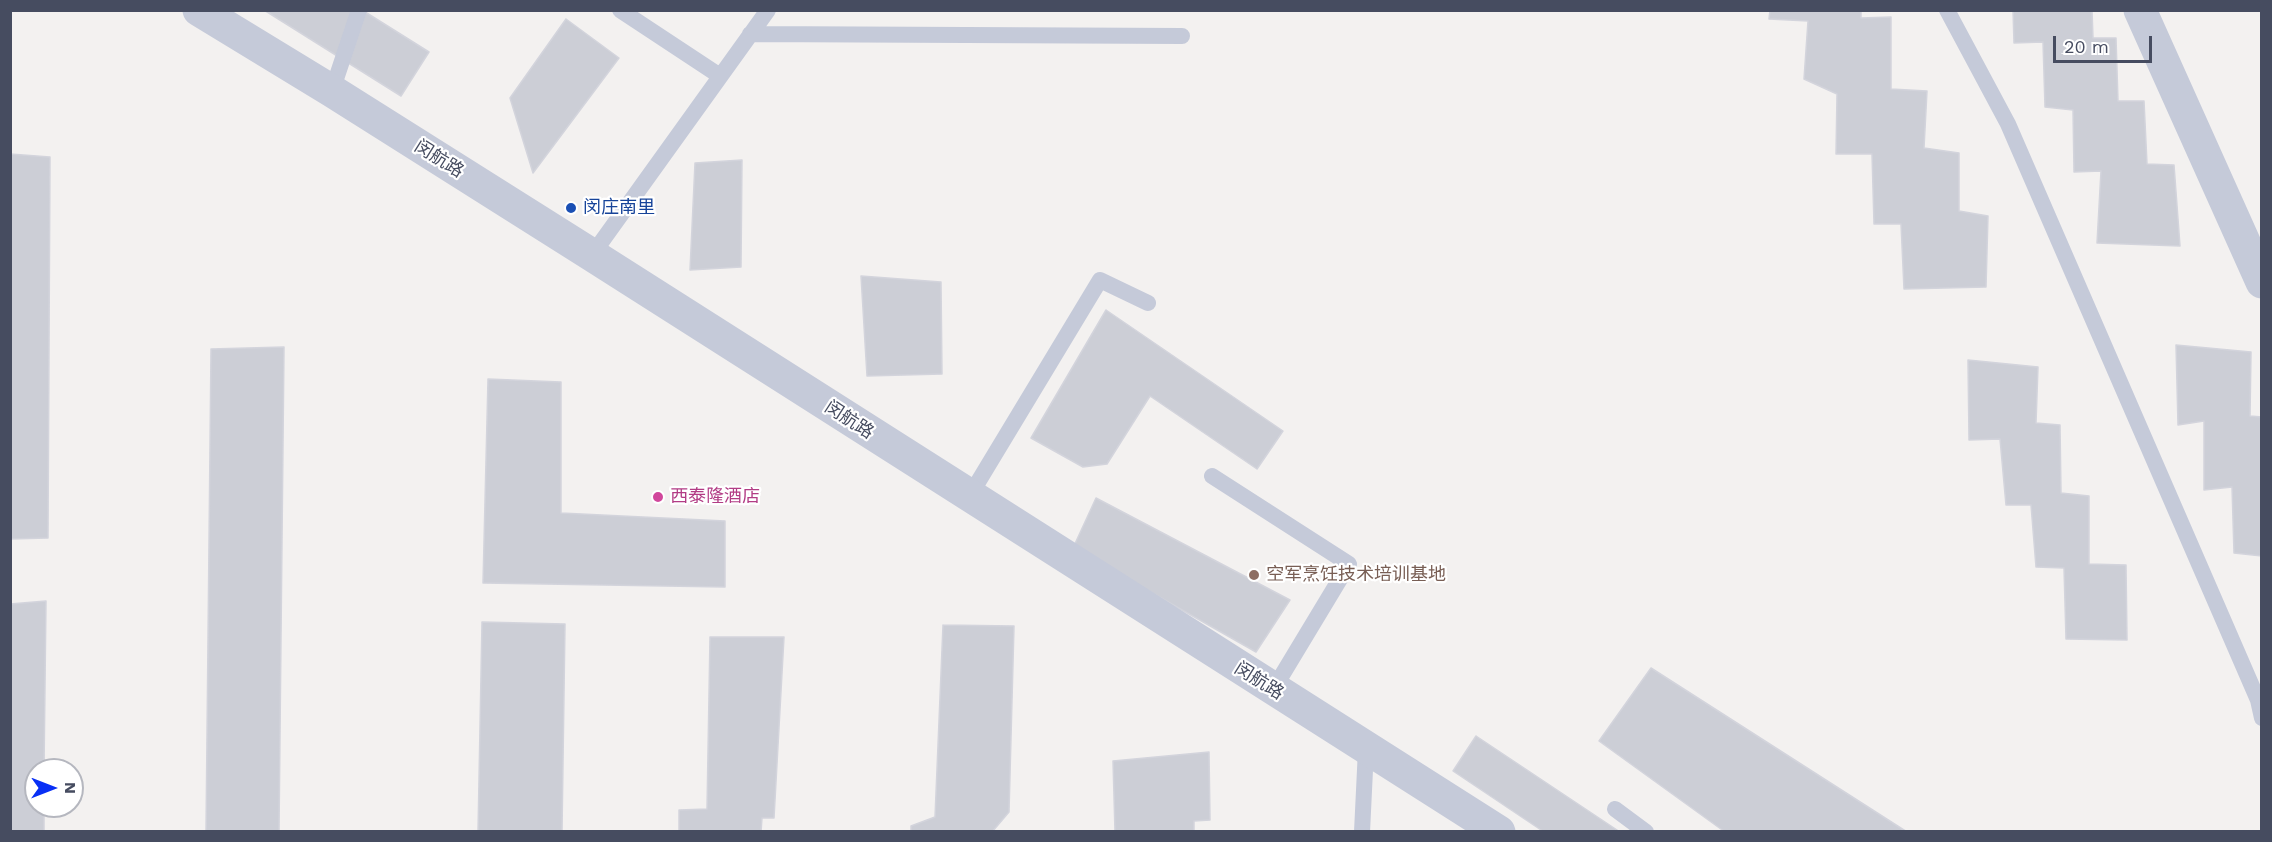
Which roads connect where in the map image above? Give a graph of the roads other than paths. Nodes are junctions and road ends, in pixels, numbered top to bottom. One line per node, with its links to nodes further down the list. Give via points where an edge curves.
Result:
1 (199, 10): 10 (street, 闵航路)
2 (359, 10): 10 (lane)
3 (620, 10): 9 (lane)
4 (768, 10): 7 (lane)
5 (1947, 10): 17 (lane, via 2008,124 2254,689)
6 (2140, 10): 12 (street)
7 (750, 34): 8 (lane); 9 (lane)
8 (1182, 36)
9 (720, 76): 11 (lane)
10 (332, 91): 11 (street, 闵航路)
11 (592, 255): 15 (street, 闵航路)
12 (2262, 282)
13 (1148, 303): 15 (lane, via 1100,280)
14 (1212, 476): 16 (lane, via 1349,564)
15 (969, 496): 16 (street, 闵航路)
16 (1273, 690): 18 (street, 闵航路)
17 (2262, 718)
18 (1366, 749): 20 (lane); 21 (street, 闵航路)
19 (1615, 809): 22 (lane)
20 (1362, 831)
21 (1499, 831)
22 (1646, 831)

